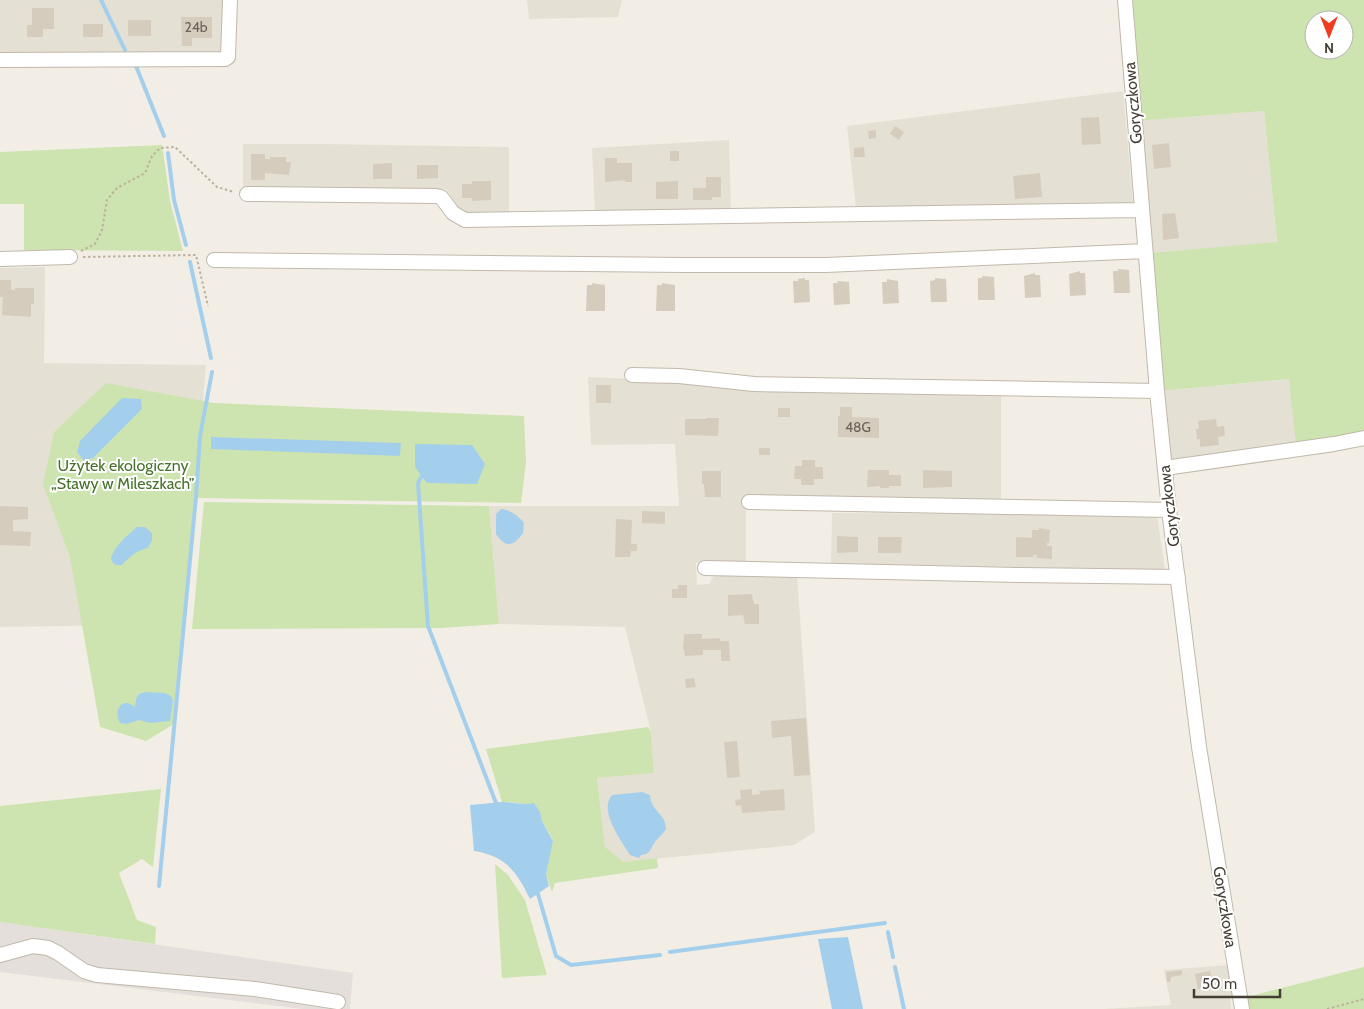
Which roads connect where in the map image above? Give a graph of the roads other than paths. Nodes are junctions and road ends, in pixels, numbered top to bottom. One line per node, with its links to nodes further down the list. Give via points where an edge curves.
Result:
1 (230, 0): 3 (street, via 228,57 225,59)
2 (1125, 0): 5 (street, Goryczkowa)
3 (0, 60)
4 (247, 194): 5 (street, via 436,196 465,220)
5 (1142, 210): 6 (street, Goryczkowa)
6 (1145, 251): 9 (street, via 826,265); 11 (street, Goryczkowa)
7 (70, 257): 8 (street)
8 (0, 259)
9 (214, 260)
10 (632, 375): 11 (street, via 754,384)
11 (1157, 391): 13 (street, Goryczkowa)
12 (1364, 438): 13 (street)
13 (1165, 468): 15 (street, Goryczkowa)
14 (749, 502): 15 (street)
15 (1170, 510): 17 (street, Goryczkowa)
16 (705, 568): 17 (street)
17 (1178, 577): 20 (street, Goryczkowa, via 1199,747)
18 (0, 955): 19 (street, via 33,946 48,948 84,971 97,975 255,990)
19 (338, 1002)
20 (1242, 1009)

